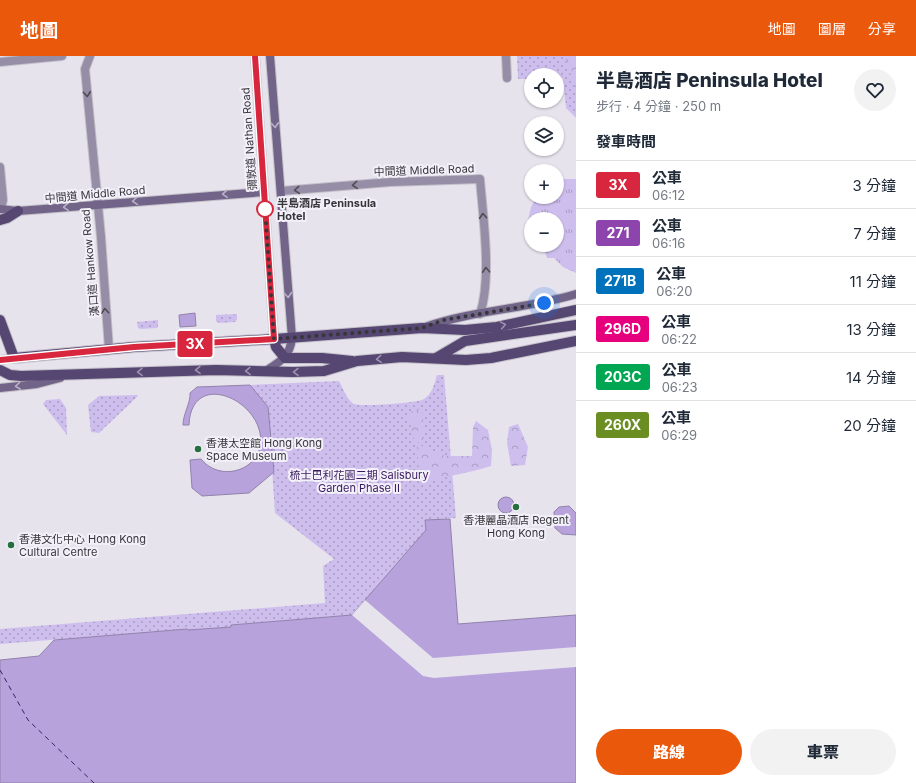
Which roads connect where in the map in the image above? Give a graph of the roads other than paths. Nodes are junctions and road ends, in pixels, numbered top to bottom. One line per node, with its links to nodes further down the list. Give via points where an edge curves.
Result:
1 (62, 56): 6 (street)
2 (90, 56): 11 (street, 漢口道 Hankow Road, one-way to 11, via 85,70)
3 (255, 56): 9 (main road, 彌敦道 Nathan Road)
4 (270, 56): 10 (main road, one-way to 10, via 278,184)
5 (506, 56): 7 (street, via 510,65)
6 (0, 62)
7 (507, 78)
8 (0, 167): 12 (street, via 3,200)
9 (264, 192): 11 (main road, 中間道 Middle Road, one-way to 11); 22 (main road, 彌敦道 Nathan Road)
10 (281, 192): 17 (street, 中間道 Middle Road, one-way to 10, via 485,300 486,277 480,179 391,182); 21 (main road, one-way to 21)
11 (96, 204): 13 (main road, 中間道 Middle Road, one-way to 13); 24 (street, 漢口道 Hankow Road, one-way to 11, via 101,237)
12 (0, 209): 13 (main road, 中間道 Middle Road)
13 (18, 211): 14 (main road)
14 (0, 220)
15 (576, 294): 17 (main road, via 510,310)
16 (576, 310): 20 (main road, one-way to 16, via 465,330 498,327)
17 (480, 314): 20 (main road, via 444,320)
18 (0, 320): 25 (main road)
19 (576, 325): 27 (main road, via 465,341)
20 (422, 328): 21 (main road)
21 (292, 338): 22 (main road); 26 (main road)
22 (274, 339): 24 (main road); 26 (main road, via 276,347)
23 (576, 342): 27 (main road, via 491,358)
24 (109, 350): 25 (main road)
25 (14, 358): 28 (main road)
26 (285, 358): 29 (main road); 31 (main road)
27 (436, 358): 29 (main road, one-way to 29, via 402,357)
28 (0, 360)
29 (357, 361): 31 (main road, one-way to 31, via 324,371)
30 (0, 370): 32 (main road, via 10,375)
31 (267, 370): 32 (main road, one-way to 32)
32 (78, 373): 33 (main road, one-way to 33, via 36,384)
33 (0, 388)

